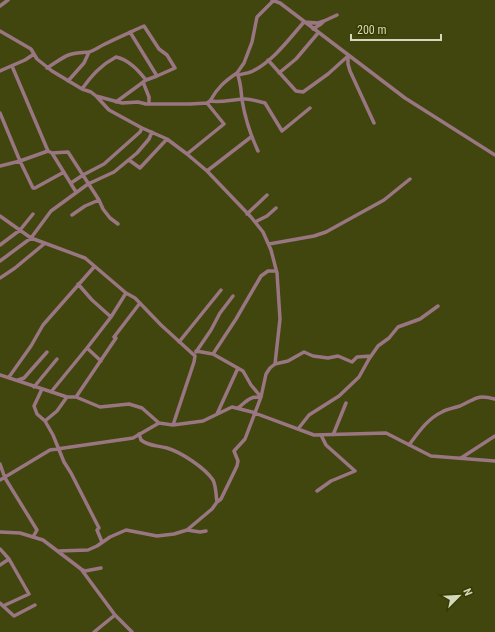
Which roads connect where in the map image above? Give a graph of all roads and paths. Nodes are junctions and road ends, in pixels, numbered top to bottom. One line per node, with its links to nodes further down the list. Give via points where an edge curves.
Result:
1 (8, 0): 3 (street)
2 (272, 0): 6 (street, via 280,3); 19 (street, via 257,17 252,42)
3 (0, 6)
4 (337, 15): 5 (street)
5 (324, 21): 6 (street); 7 (street)
6 (304, 22): 7 (street); 14 (street)
7 (313, 29): 10 (street)
8 (0, 31): 12 (street, via 31,49)
9 (130, 32): 11 (street); 20 (street); 20 (street, via 144,26 175,68)
10 (318, 32): 13 (street); 18 (street, via 296,59)
11 (89, 52): 16 (street, via 70,53); 21 (street, via 84,63)
12 (34, 54): 15 (street); 16 (street)
13 (348, 56): 18 (street, via 303,92 296,91); 31 (street, via 350,71); 40 (street, via 405,98)
14 (268, 60): 18 (street); 19 (street, via 253,71)
15 (12, 66): 17 (street); 36 (street)
16 (47, 68): 21 (street)
17 (0, 71)
18 (279, 73)
19 (238, 74): 25 (street); 27 (street, via 225,81)
20 (157, 76): 22 (street)
21 (68, 81): 23 (street)
22 (144, 81): 23 (street, via 137,68 116,57 104,64); 26 (street); 28 (street)
23 (82, 89): 24 (street)
24 (96, 96): 26 (street); 32 (street, via 109,110)
25 (242, 99): 27 (street); 29 (street, via 265,103 282,131); 34 (street)
26 (116, 102): 28 (street)
27 (208, 102): 28 (street); 39 (street, via 224,124)
28 (149, 104)
29 (310, 108)
30 (0, 113): 42 (street)
31 (374, 123)
32 (142, 128): 33 (street); 46 (street, via 104,164)
33 (152, 132): 35 (street); 41 (street, via 137,154)
34 (251, 137): 37 (street); 45 (street)
35 (167, 139): 39 (street); 41 (street, via 140,168)
36 (48, 151): 38 (street); 42 (street)
37 (258, 151)
38 (52, 153): 44 (street); 46 (street, via 68,152)
39 (187, 154): 45 (street)
40 (495, 155)
41 (129, 160): 49 (street, via 114,172)
42 (20, 161): 43 (street); 44 (street, via 35,188)
43 (0, 166)
44 (64, 172): 48 (street)
45 (207, 172): 55 (street)
46 (83, 175): 48 (street); 49 (street)
47 (410, 179): 63 (street, via 384,200 326,232)
48 (71, 183): 50 (street)
49 (88, 184): 50 (street); 52 (street)
50 (76, 192): 61 (street, via 51,211)
51 (266, 195): 55 (street)
52 (99, 200): 57 (street); 59 (street, via 103,210)
53 (276, 208): 58 (street)
54 (33, 214): 60 (street)
55 (247, 214): 58 (street)
56 (0, 216): 60 (street)
57 (72, 216)
58 (254, 222): 63 (street, via 263,232)
59 (118, 224)
60 (20, 230): 61 (street); 64 (street)
61 (31, 238): 62 (street); 65 (street)
62 (44, 244): 66 (street, via 85,258); 68 (street)
63 (268, 244): 67 (street)
64 (0, 245)
65 (0, 261)
66 (94, 267): 69 (street); 71 (street)
67 (276, 271): 80 (street, via 268,271 261,276); 85 (street, via 280,319)
68 (0, 278)
69 (78, 284): 75 (street); 88 (street, via 43,325)
70 (221, 290): 76 (street)
71 (126, 293): 73 (street); 75 (street)
72 (233, 296): 78 (street)
73 (140, 303): 76 (street); 84 (street)
74 (438, 306): 82 (street, via 420,319 398,327)
75 (111, 317): 77 (street)
76 (179, 342): 81 (street)
77 (86, 348): 84 (street); 92 (street)
78 (196, 350): 80 (street); 81 (street)
79 (46, 352): 89 (street, via 24,378)
80 (213, 354): 86 (street)
81 (195, 356): 103 (street)
82 (370, 356): 85 (street, via 357,357 352,362 338,356 328,358 304,352 288,361); 104 (street, via 359,378 339,396 309,415)
83 (57, 360): 90 (street)
84 (101, 361): 94 (street)
85 (275, 364): 95 (street, via 266,374)
86 (238, 368): 95 (street, via 243,371); 100 (street)
87 (0, 375): 88 (street)
88 (9, 377): 89 (street)
89 (17, 380): 90 (street)
90 (34, 387): 91 (street)
91 (42, 389): 92 (street); 101 (street, via 34,406 37,414)
92 (51, 392): 93 (street)
93 (66, 397): 94 (street); 101 (street)
94 (76, 397): 102 (street, via 100,407 129,404 142,408)
95 (261, 397): 98 (street, via 249,399); 99 (street)
96 (495, 399): 109 (street, via 480,396 441,412 424,425)
97 (346, 403): 107 (street)
98 (238, 408): 99 (street); 100 (street, via 232,407)
99 (255, 413): 104 (street); 117 (street, via 245,439 234,451 237,466 221,499)
100 (216, 415): 103 (street, via 203,421)
101 (45, 421): 110 (street)
102 (159, 423): 103 (street); 105 (street)
103 (172, 425)
104 (298, 429): 106 (street, via 314,436)
105 (139, 434): 110 (street, via 134,438); 117 (street, via 147,445 178,452 201,468 214,481)
106 (322, 435): 107 (street); 116 (street, via 326,444 355,471 331,481)
107 (333, 435): 109 (street, via 386,433)
108 (495, 436): 111 (street)
109 (409, 445): 111 (street, via 431,456)
110 (59, 448): 114 (street, via 50,450); 122 (street, via 99,528 97,530)
111 (461, 458): 112 (street)
112 (494, 462)
113 (0, 464): 114 (street)
114 (5, 478): 115 (street); 121 (street, via 37,530)
115 (0, 480)
116 (317, 491)
117 (217, 502): 118 (street)
118 (187, 530): 119 (street); 122 (street, via 158,536 126,530)
119 (206, 530)
120 (0, 532): 121 (street, via 20,533)
121 (33, 537): 124 (street, via 43,540)
122 (102, 542): 124 (street, via 88,550)
123 (0, 549): 125 (street)
124 (58, 551): 128 (street)
125 (9, 559): 126 (street); 129 (street, via 29,594)
126 (0, 565)
127 (101, 568): 128 (street, via 85,571)
128 (81, 569): 131 (street)
129 (1, 605): 130 (street, via 14,616)
130 (35, 605)
131 (115, 615): 132 (street); 133 (street)
132 (94, 632)
133 (132, 632)

